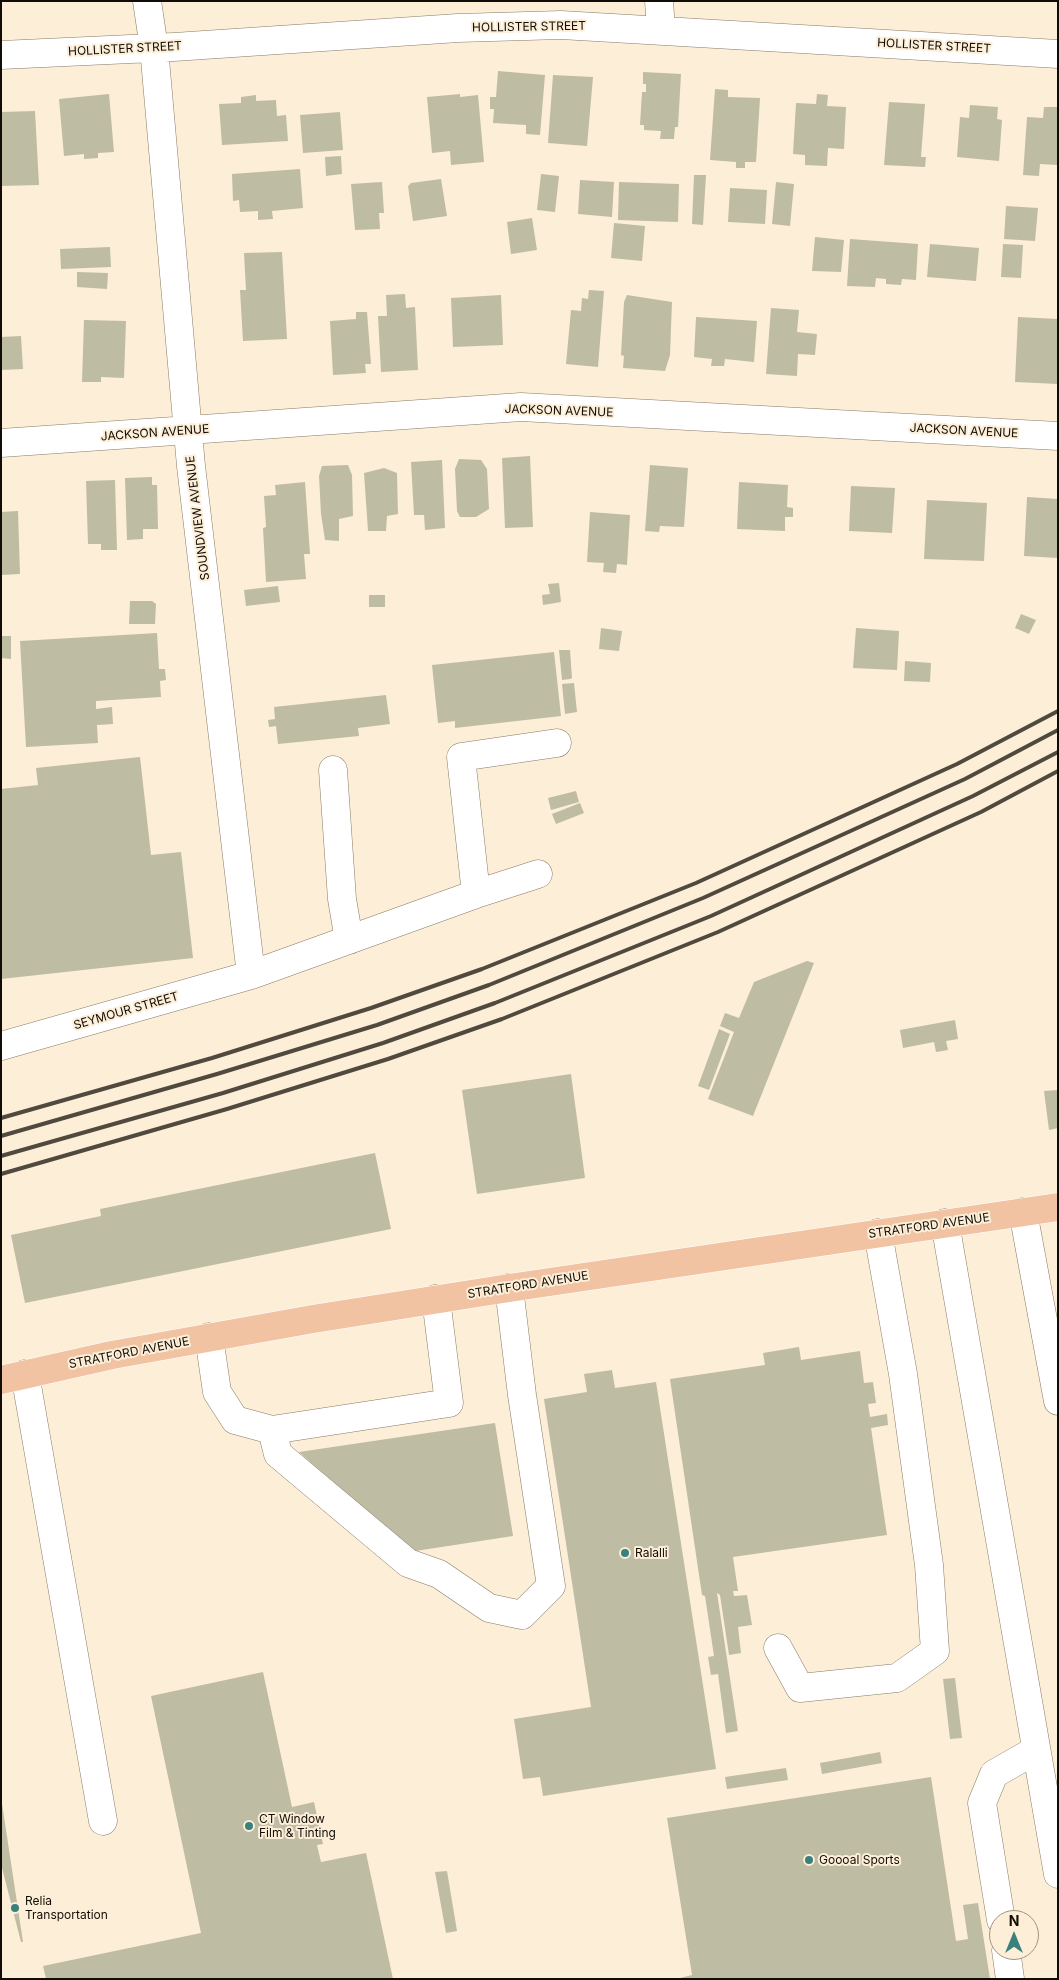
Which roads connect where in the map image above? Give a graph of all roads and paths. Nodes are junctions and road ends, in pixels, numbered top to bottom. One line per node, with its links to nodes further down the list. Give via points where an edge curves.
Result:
1 (147, 1): 4 (street, SOUNDVIEW AVENUE)
2 (659, 1): 3 (street)
3 (661, 30): 4 (street, HOLLISTER STREET, via 561,25 467,28); 5 (street, HOLLISTER STREET)
4 (154, 48): 6 (street, HOLLISTER STREET); 7 (street, SOUNDVIEW AVENUE)
5 (1058, 54)
6 (1, 55)
7 (188, 431): 8 (street, JACKSON AVENUE, via 521,407); 9 (street, JACKSON AVENUE); 15 (street, SOUNDVIEW AVENUE)
8 (1058, 436)
9 (1, 442)
10 (556, 743): 13 (street, via 461,757)
11 (332, 770): 14 (street, via 342,900)
12 (538, 874): 13 (street, SEYMOUR STREET)
13 (476, 894): 14 (street, SEYMOUR STREET)
14 (349, 940): 15 (street, SEYMOUR STREET)
15 (251, 975): 16 (street, SEYMOUR STREET)
16 (1, 1046)
17 (1058, 1207): 18 (main road, STRATFORD AVENUE)
18 (1023, 1212): 19 (main road, STRATFORD AVENUE); 22 (street)
19 (945, 1223): 20 (main road, STRATFORD AVENUE); 29 (street)
20 (878, 1233): 21 (main road, STRATFORD AVENUE); 28 (street, via 904,1374 929,1565 935,1651 897,1678 800,1688)
21 (509, 1288): 23 (main road, STRATFORD AVENUE); 27 (street, via 551,1586 522,1615 489,1608 440,1574 408,1562 278,1454)
22 (1048, 1294): 26 (street)
23 (436, 1299): 24 (main road, STRATFORD AVENUE); 27 (street, via 449,1402)
24 (209, 1337): 25 (main road, STRATFORD AVENUE); 27 (street, via 217,1392 235,1420)
25 (13, 1377): 30 (street)
26 (1058, 1401)
27 (272, 1430)
28 (778, 1648)
29 (1036, 1750): 31 (street); 32 (street, via 994,1774 982,1803)
30 (103, 1821)
31 (1058, 1874)
32 (999, 1910)
33 (1007, 1960): 34 (street)
34 (1010, 1979)

